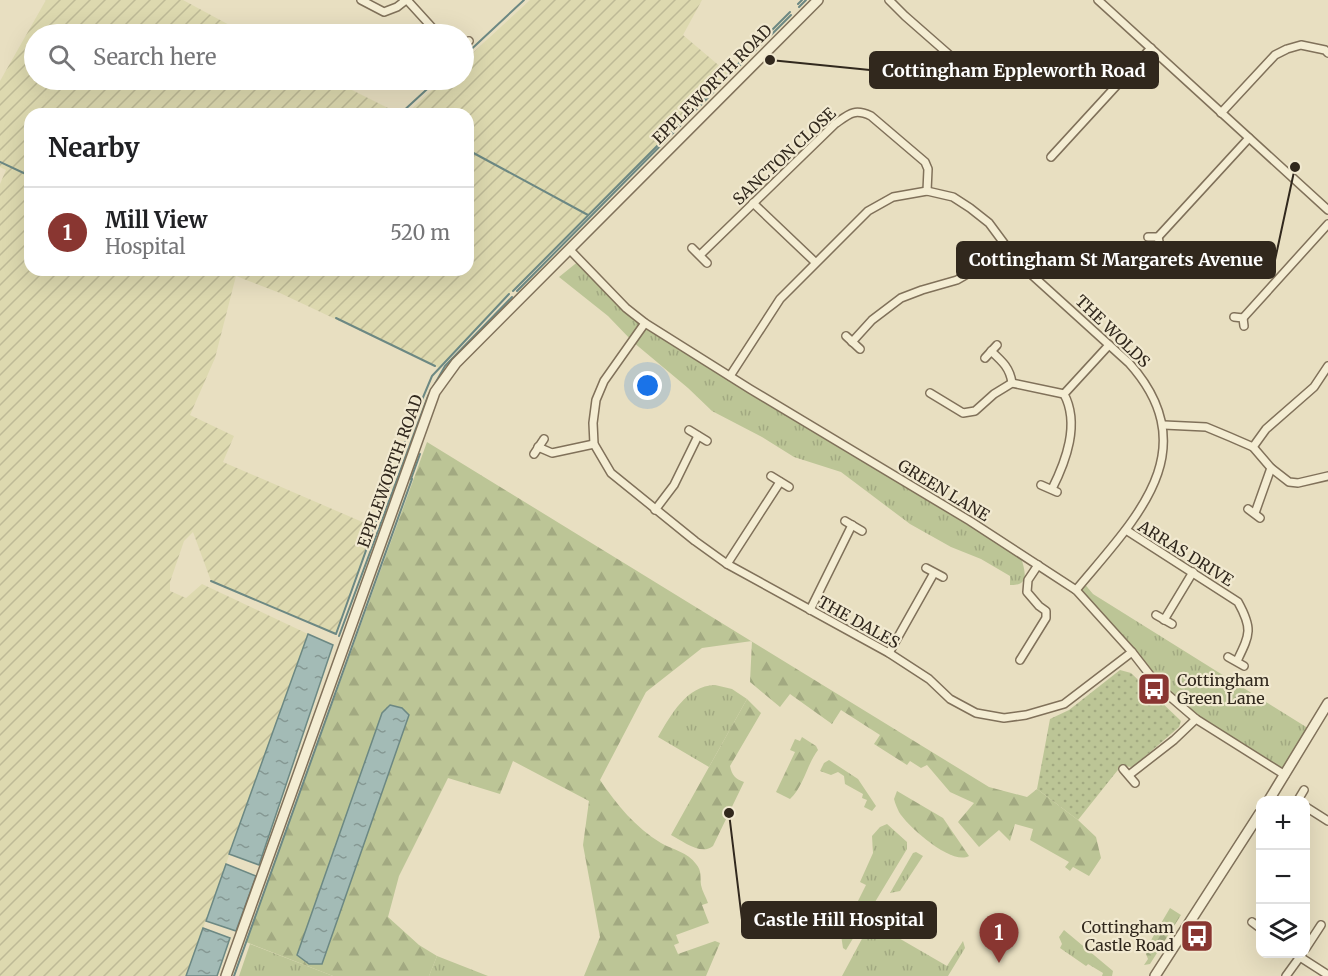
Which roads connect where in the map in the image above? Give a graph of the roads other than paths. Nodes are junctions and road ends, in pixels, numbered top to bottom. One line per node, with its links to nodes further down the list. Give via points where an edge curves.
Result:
1 (361, 0): 2 (street, via 384,12 398,8)
2 (406, 0): 6 (street)
3 (818, 0): 21 (street, EPPLEWORTH ROAD)
4 (889, 0): 9 (street, via 961,70)
5 (1102, 1): 7 (street)
6 (429, 24)
7 (1151, 48): 10 (street); 12 (street)
8 (1328, 53): 10 (street, via 1301,45 1275,55)
9 (970, 64)
10 (1221, 113): 11 (street)
11 (1249, 138): 15 (street); 18 (street)
12 (1051, 157)
13 (927, 191): 14 (street, SANCTON CLOSE, via 925,162 861,111 835,124); 22 (street, THE WOLDS, via 953,197 970,208 989,224); 24 (street, THE WOLDS, via 893,197 868,211)
14 (753, 203): 23 (street, SANCTON CLOSE); 24 (street)
15 (1328, 210)
16 (1328, 224): 26 (street, via 1243,322)
17 (1148, 237): 18 (street)
18 (1158, 237): 19 (street)
19 (1160, 246)
20 (692, 248): 23 (street)
21 (570, 250): 27 (street, GREEN LANE, via 626,308); 95 (street, EPPLEWORTH ROAD, via 456,363 435,392)
22 (1009, 250): 29 (street, via 957,280 901,298 872,320); 31 (street, THE WOLDS)
23 (700, 255): 25 (street)
24 (815, 262): 36 (street, THE WOLDS, via 780,298)
25 (707, 263)
26 (1234, 317)
27 (645, 322): 36 (street, GREEN LANE); 45 (street, via 604,381 596,400)
28 (846, 336): 29 (street)
29 (852, 342): 32 (street)
30 (997, 345): 33 (street)
31 (1109, 345): 39 (street); 40 (street, THE WOLDS, via 1143,378)
32 (860, 349)
33 (991, 351): 34 (street); 37 (street, via 1007,366)
34 (985, 358)
35 (1328, 366): 47 (street, via 1314,387 1266,429)
36 (730, 376): 60 (street, GREEN LANE)
37 (1012, 383): 38 (street, via 975,411 963,413 935,401); 39 (street)
38 (930, 393)
39 (1064, 393): 53 (street, via 1070,416 1070,446 1054,491)
40 (1164, 425): 47 (street, via 1206,427); 57 (street, THE WOLDS, via 1161,466 1144,504)
41 (689, 430): 42 (street)
42 (698, 436): 44 (street); 55 (street, via 674,485)
43 (544, 439): 46 (street)
44 (707, 441)
45 (594, 444): 46 (street, via 552,453); 55 (street, THE DALES, via 611,473)
46 (538, 447): 48 (street)
47 (1253, 447): 49 (street)
48 (534, 454)
49 (1271, 468): 51 (street, via 1289,482); 56 (street)
50 (771, 476): 52 (street)
51 (1328, 476)
52 (780, 482): 54 (street); 59 (street)
53 (1041, 485)
54 (789, 487)
55 (655, 510): 59 (street, THE DALES)
56 (1254, 513)
57 (1126, 530): 62 (street, ARRAS DRIVE); 65 (street, THE WOLDS)
58 (862, 531): 66 (street, via 848,523)
59 (727, 564): 66 (street, THE DALES)
60 (1038, 565): 65 (street, GREEN LANE); 73 (street, via 1028,580 1027,592 1046,611 1046,618)
61 (926, 568): 63 (street)
62 (1193, 572): 68 (street); 74 (street, ARRAS DRIVE, via 1238,602 1248,619 1248,637)
63 (934, 573): 64 (street); 71 (street)
64 (943, 577)
65 (1076, 590): 70 (street, GREEN LANE)
66 (810, 610): 71 (street, THE DALES)
67 (1156, 615): 68 (street)
68 (1164, 620): 69 (street)
69 (1172, 624)
70 (1132, 652): 71 (street, THE DALES, via 1064,704 1026,716 1004,718 975,713 950,699 929,679); 77 (street, GREEN LANE, via 1160,688)
71 (889, 653)
72 (1228, 657): 74 (street)
73 (1020, 660)
74 (1237, 661): 75 (street)
75 (1244, 666)
76 (1328, 703): 80 (street)
77 (1196, 719): 79 (street); 80 (street, GREEN LANE)
78 (1123, 769): 79 (street)
79 (1129, 775): 81 (street)
80 (1286, 775): 83 (street)
81 (1136, 783)
82 (1304, 790): 84 (street)
83 (1272, 796)
84 (1301, 796)
85 (1310, 810): 87 (street)
86 (1256, 819): 96 (street)
87 (1328, 821)
88 (1252, 922): 89 (street)
89 (1256, 924)
90 (1321, 925): 91 (street)
91 (1310, 941)
92 (1299, 958): 97 (street)
93 (1305, 958): 94 (street)
94 (1328, 975)
95 (226, 976)
96 (1155, 976)
97 (1286, 976)

